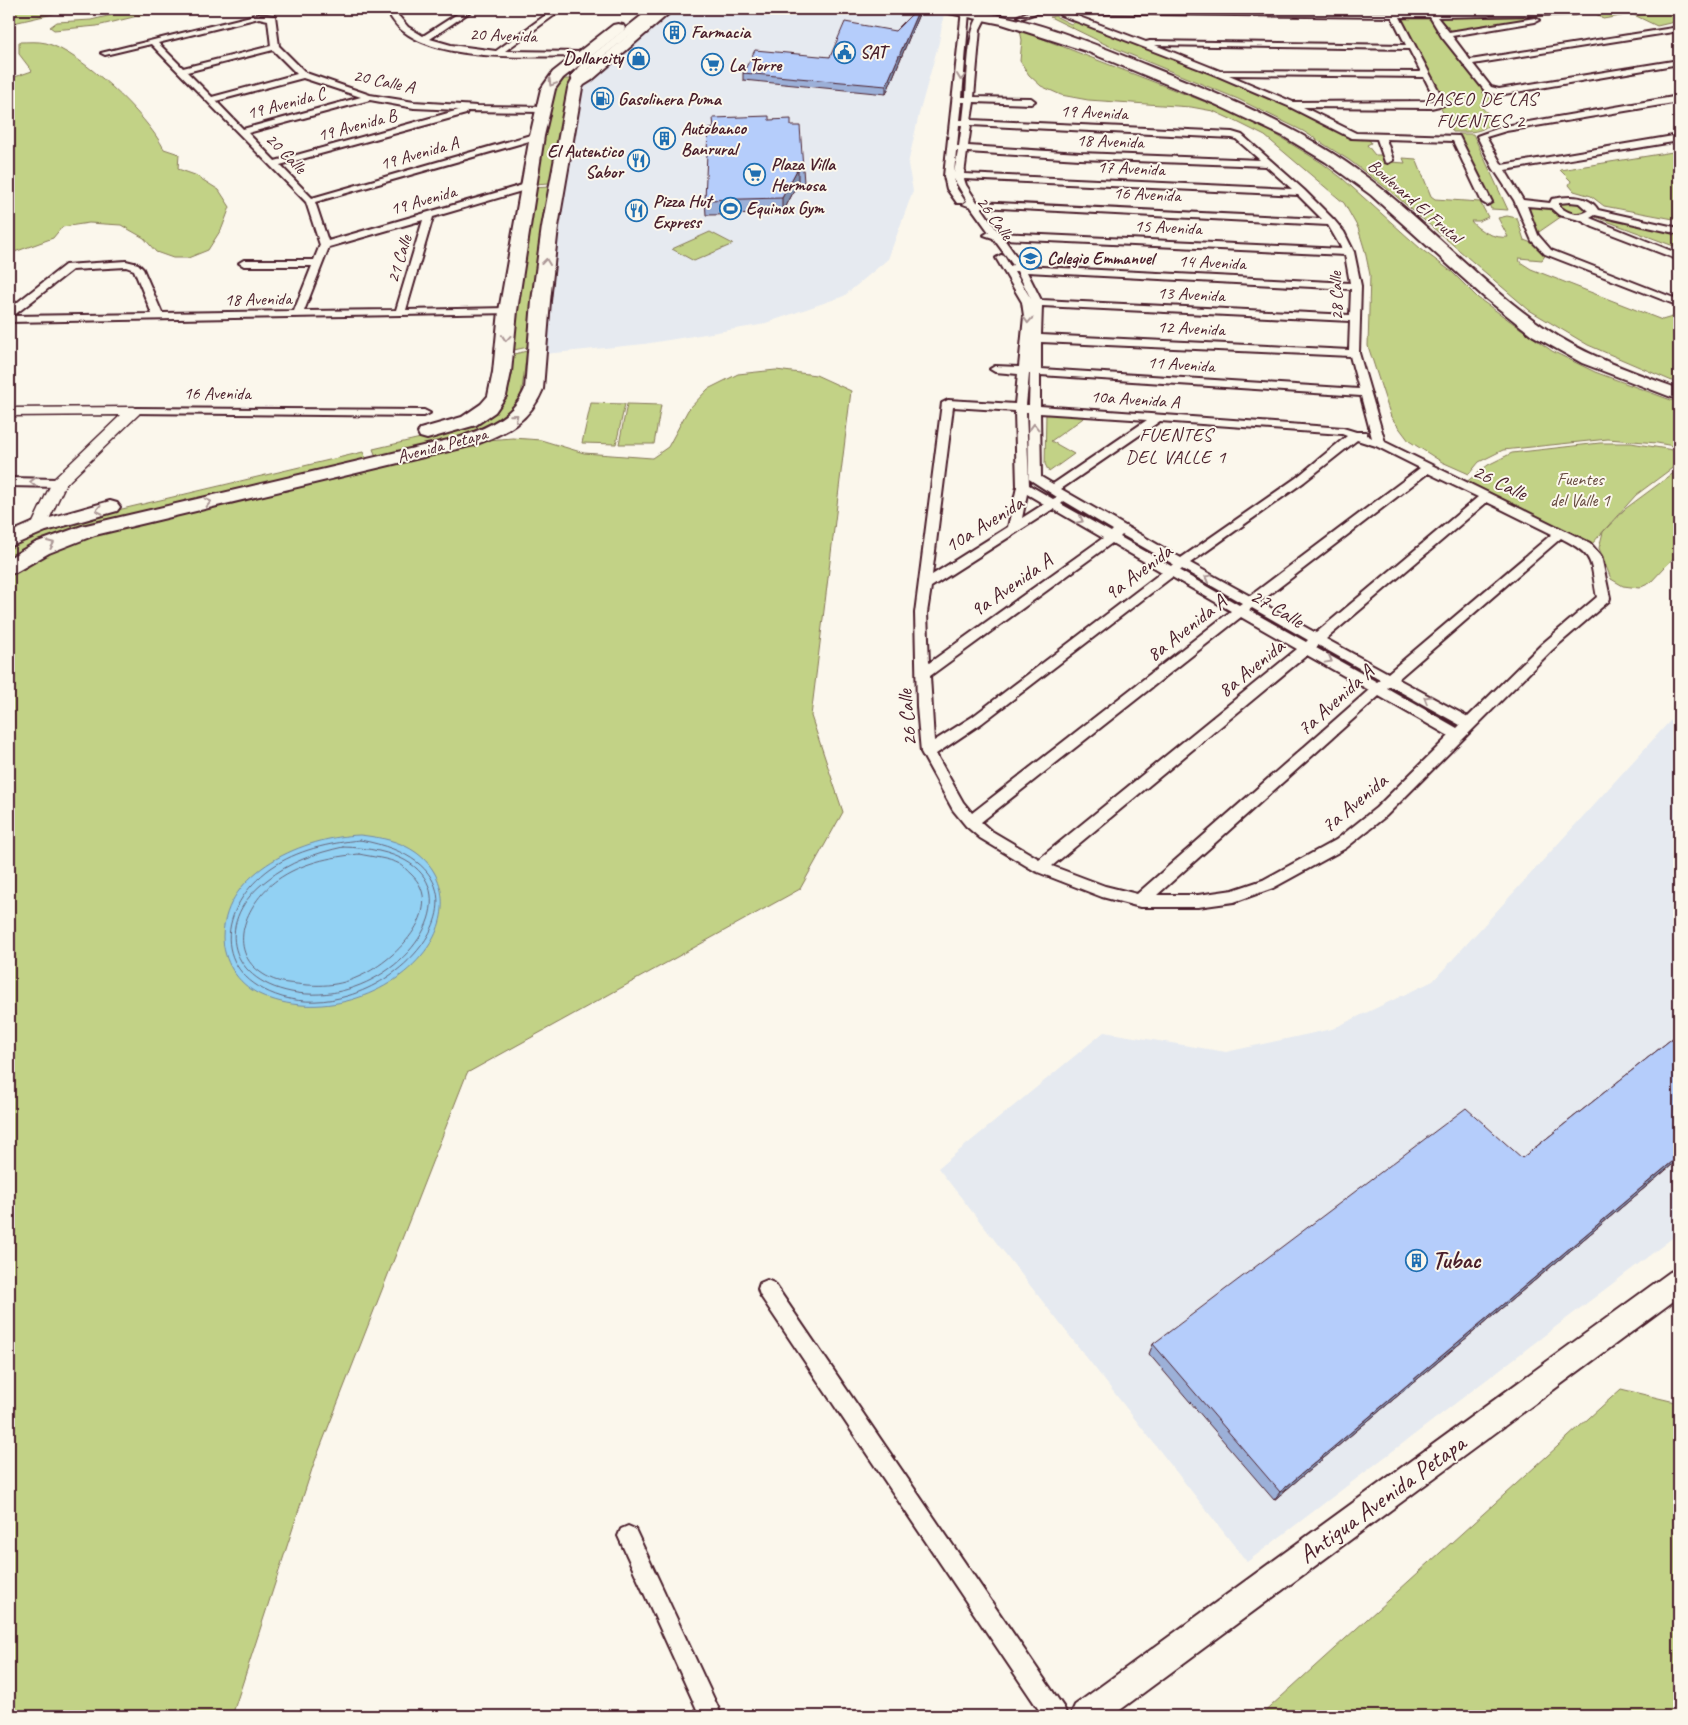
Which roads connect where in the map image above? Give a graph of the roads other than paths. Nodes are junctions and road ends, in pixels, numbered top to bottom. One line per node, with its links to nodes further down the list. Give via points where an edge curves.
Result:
1 (394, 9): 20 (street, via 392,13 397,23)
2 (470, 9): 20 (street)
3 (559, 9): 25 (street)
4 (644, 9): 28 (main road, Avenida Petapa)
5 (657, 9): 28 (main road)
6 (668, 9): 35 (main road)
7 (950, 9): 10 (main road, Boulevard El Frutal)
8 (1052, 10): 9 (street); 12 (street); 15 (street)
9 (1168, 11): 12 (street); 13 (street)
10 (965, 12): 11 (main road, Boulevard El Frutal); 37 (street, 26 Calle, one-way to 37)
11 (986, 12): 15 (main road, Boulevard El Frutal); 16 (main road, Boulevard El Frutal); 38 (street, 26 Calle, via 976,29)
12 (1062, 13): 17 (street); 22 (street)
13 (1394, 14): 14 (street); 24 (street)
14 (1431, 14): 19 (street); 19 (street, via 1566,11 1574,14)
15 (1022, 16): 17 (main road, Boulevard El Frutal)
16 (1000, 19): 17 (main road); 27 (main road, Boulevard El Frutal)
17 (1041, 20): 27 (main road, Boulevard El Frutal)
18 (1679, 29): 29 (street, via 1613,42)
19 (1445, 35): 29 (street)
20 (423, 40): 25 (street, 20 Avenida, via 453,49)
21 (154, 42): 23 (street, via 259,16 272,18); 26 (street); 31 (street, 20 Calle)
22 (1140, 42): 24 (street); 32 (street)
23 (275, 47): 31 (street); 33 (street, 20 Calle A)
24 (1411, 47): 34 (street)
25 (499, 52): 28 (street, 20 Avenida)
26 (104, 53)
27 (1113, 56): 98 (main road, Boulevard El Frutal, via 1219,100 1312,146 1377,191 1486,290 1537,331 1592,361)
28 (585, 59): 35 (main road, via 577,76); 44 (main road, Avenida Petapa, one-way to 44, via 552,81)
29 (1466, 62): 30 (street, via 1488,89 1499,92)
30 (1679, 62)
31 (181, 71): 40 (street, 20 Calle)
32 (1216, 72): 34 (street); 42 (street)
33 (303, 75): 36 (street, 20 Calle A); 40 (street)
34 (1426, 75): 42 (street, via 1440,104)
35 (578, 82): 59 (main road, Avenida Petapa)
36 (368, 97): 43 (street, 20 Calle A, via 414,105); 47 (street, 19 Avenida C)
37 (959, 99): 38 (street); 45 (street, 26 Calle)
38 (970, 99): 41 (street); 46 (street, 26 Calle)
39 (1679, 99): 57 (street, via 1482,134)
40 (209, 100): 47 (street, 20 Calle)
41 (1031, 101)
42 (1291, 104): 50 (street, via 1354,136)
43 (477, 109): 44 (street, 20 Calle A); 56 (street, 19 Avenida B)
44 (543, 109): 49 (main road, Avenida Petapa)
45 (955, 122): 46 (street, 19 Avenida); 52 (street, 26 Calle)
46 (966, 122): 48 (street, 19 Avenida); 53 (street, 26 Calle)
47 (241, 132): 56 (street, 20 Calle)
48 (1232, 135): 55 (street, 28 Calle, via 1239,136)
49 (537, 136): 60 (main road, Avenida Petapa); 62 (street, 19 Avenida A)
50 (1380, 136): 54 (street); 63 (street, via 1456,138)
51 (1679, 138): 57 (street)
52 (952, 148): 53 (street, 18 Avenida); 58 (street, 26 Calle)
53 (964, 149): 55 (street, 18 Avenida); 58 (street, 26 Calle)
54 (1388, 160)
55 (1268, 163): 61 (street, 28 Calle)
56 (274, 164): 62 (street, 20 Calle)
57 (1498, 168): 64 (street)
58 (954, 176): 61 (street, 17 Avenida); 65 (street, 26 Calle, via 952,189); 66 (street, 26 Calle)
59 (556, 185): 60 (main road); 110 (main road, Avenida Petapa, one-way to 59, via 481,436 505,425 526,407 535,384 541,301)
60 (530, 186): 69 (street, 19 Avenida); 85 (main road, Avenida Petapa)
61 (1301, 192): 71 (street, 28 Calle)
62 (310, 201): 75 (street, 20 Calle)
63 (1487, 202)
64 (1520, 202): 67 (street); 84 (street, via 1529,227 1548,252)
65 (962, 203): 66 (street, 16 Avenida); 73 (street, 26 Calle)
66 (974, 204): 71 (street, 16 Avenida); 74 (street, 26 Calle)
67 (1554, 206): 68 (street, via 1555,201 1576,199 1591,206); 70 (street, via 1564,214)
68 (1593, 212): 70 (street); 72 (street)
69 (429, 214): 75 (street, 19 Avenida); 86 (street, 21 Calle)
70 (1582, 217): 77 (street)
71 (1331, 222): 76 (street, 28 Calle)
72 (1679, 231)
73 (984, 234): 74 (street, 15 Avenida); 80 (street, 26 Calle)
74 (996, 235): 76 (street, 15 Avenida); 81 (street, 26 Calle)
75 (325, 245): 79 (street)
76 (1349, 252): 82 (street, 28 Calle)
77 (1679, 257)
78 (244, 263): 79 (street)
79 (318, 263): 88 (street)
80 (1007, 268): 81 (street, 14 Avenida); 83 (street, 26 Calle)
81 (1020, 268): 82 (street, 14 Avenida); 83 (street, 26 Calle, via 1029,282)
82 (1356, 286): 90 (street, 28 Calle)
83 (1032, 302): 90 (street, 13 Avenida); 92 (street, 26 Calle)
84 (1679, 303)
85 (508, 311): 86 (street, 18 Avenida); 110 (main road, Avenida Petapa, one-way to 110, via 500,390 488,408 469,421)
86 (400, 313): 88 (street, 18 Avenida)
87 (9, 314): 89 (street, via 66,268 126,264 138,269)
88 (298, 314): 89 (street, 18 Avenida)
89 (158, 316): 91 (street, 18 Avenida)
90 (1354, 318): 93 (street, 28 Calle)
91 (9, 319)
92 (1032, 338): 93 (street, 12 Avenida); 95 (street, 26 Calle); 96 (street, 26 Calle)
93 (1354, 353): 97 (street, 28 Calle)
94 (995, 369): 95 (street, 11 Avenida)
95 (1023, 371): 96 (street, 11 Avenida); 99 (street, 26 Calle)
96 (1035, 372): 97 (street, 11 Avenida); 100 (street, 26 Calle)
97 (1365, 393): 107 (street, 28 Calle)
98 (1679, 395)
99 (1020, 408): 100 (street, 10a Avenida A); 103 (street, 10a Avenida A, via 948,403); 115 (street, 26 Calle)
100 (1034, 409): 105 (street, 10a Avenida A); 112 (street, 26 Calle, one-way to 100)
101 (134, 411): 102 (street, 16 Avenida); 104 (street, 16 Avenida); 114 (street)
102 (9, 412)
103 (946, 412): 127 (street, 26 Calle)
104 (424, 413)
105 (1158, 418): 106 (street, 10a Avenida A); 116 (street, 10a Avenida)
106 (1329, 429): 108 (street, 26 Calle)
107 (1375, 431): 108 (street, 9a Avenida); 109 (street, 28 Calle)
108 (1356, 435): 109 (street, 26 Calle); 126 (street, 9a Avenida, via 1300,480)
109 (1380, 444): 111 (street, 26 Calle)
110 (370, 455): 120 (main road, Avenida Petapa, one-way to 120, via 84,513); 125 (main road, Avenida Petapa, one-way to 110, via 50,544 89,530)
111 (1427, 468): 118 (street, 26 Calle); 128 (street, 8a Avenida A)
112 (1034, 476): 116 (street, 27 Calle)
113 (9, 482): 114 (street, one-way to 113)
114 (58, 483): 120 (street)
115 (1023, 487): 119 (street, 27 Calle); 121 (street, 26 Calle)
116 (1052, 490): 117 (street, 27 Calle)
117 (1064, 497): 119 (street, 10a Avenida); 123 (street, 27 Calle)
118 (1485, 497): 122 (street, 26 Calle); 129 (street, 8a Avenida)
119 (1052, 504): 121 (street, 10a Avenida); 123 (street, 27 Calle, one-way to 123)
120 (38, 527): 124 (main road, Avenida Petapa)
121 (1013, 530): 127 (street, 10a Avenida)
122 (1560, 533): 130 (street, 26 Calle, via 1594,552 1604,597); 133 (street, 7a Avenida A)
123 (1118, 534): 126 (street, 27 Calle); 132 (street, 9a Avenida A)
124 (9, 541)
125 (9, 567)
126 (1177, 567): 128 (street, 27 Calle); 136 (street, 9a Avenida, via 977,720)
127 (925, 585): 132 (street, 26 Calle, via 921,613)
128 (1246, 606): 129 (street, 27 Calle); 131 (street, 27 Calle); 137 (street, 8a Avenida A)
129 (1318, 638): 131 (street, 8a Avenida); 133 (street, 27 Calle)
130 (1547, 647): 135 (street, 7a Avenida)
131 (1307, 648): 134 (street, 27 Calle, one-way to 134); 138 (street, 8a Avenida)
132 (924, 673): 136 (street, 26 Calle)
133 (1390, 678): 134 (street, 7a Avenida A); 135 (street, 27 Calle, one-way to 133)
134 (1379, 688): 135 (street, 27 Calle); 139 (street, 7a Avenida A)
135 (1464, 729): 139 (street, 7a Avenida, via 1381,812 1341,844 1286,875 1234,896 1198,901)
136 (928, 752): 137 (street, 26 Calle, via 958,806)
137 (971, 822): 138 (street, 26 Calle, via 996,842)
138 (1040, 867): 139 (street, 26 Calle, via 1087,886)
139 (1140, 901)
140 (1679, 1281): 145 (main road, Antigua Avenida Petapa)
141 (767, 1289): 144 (street)
142 (628, 1536): 143 (street)
143 (711, 1716)
144 (1056, 1716)
145 (1086, 1716)

